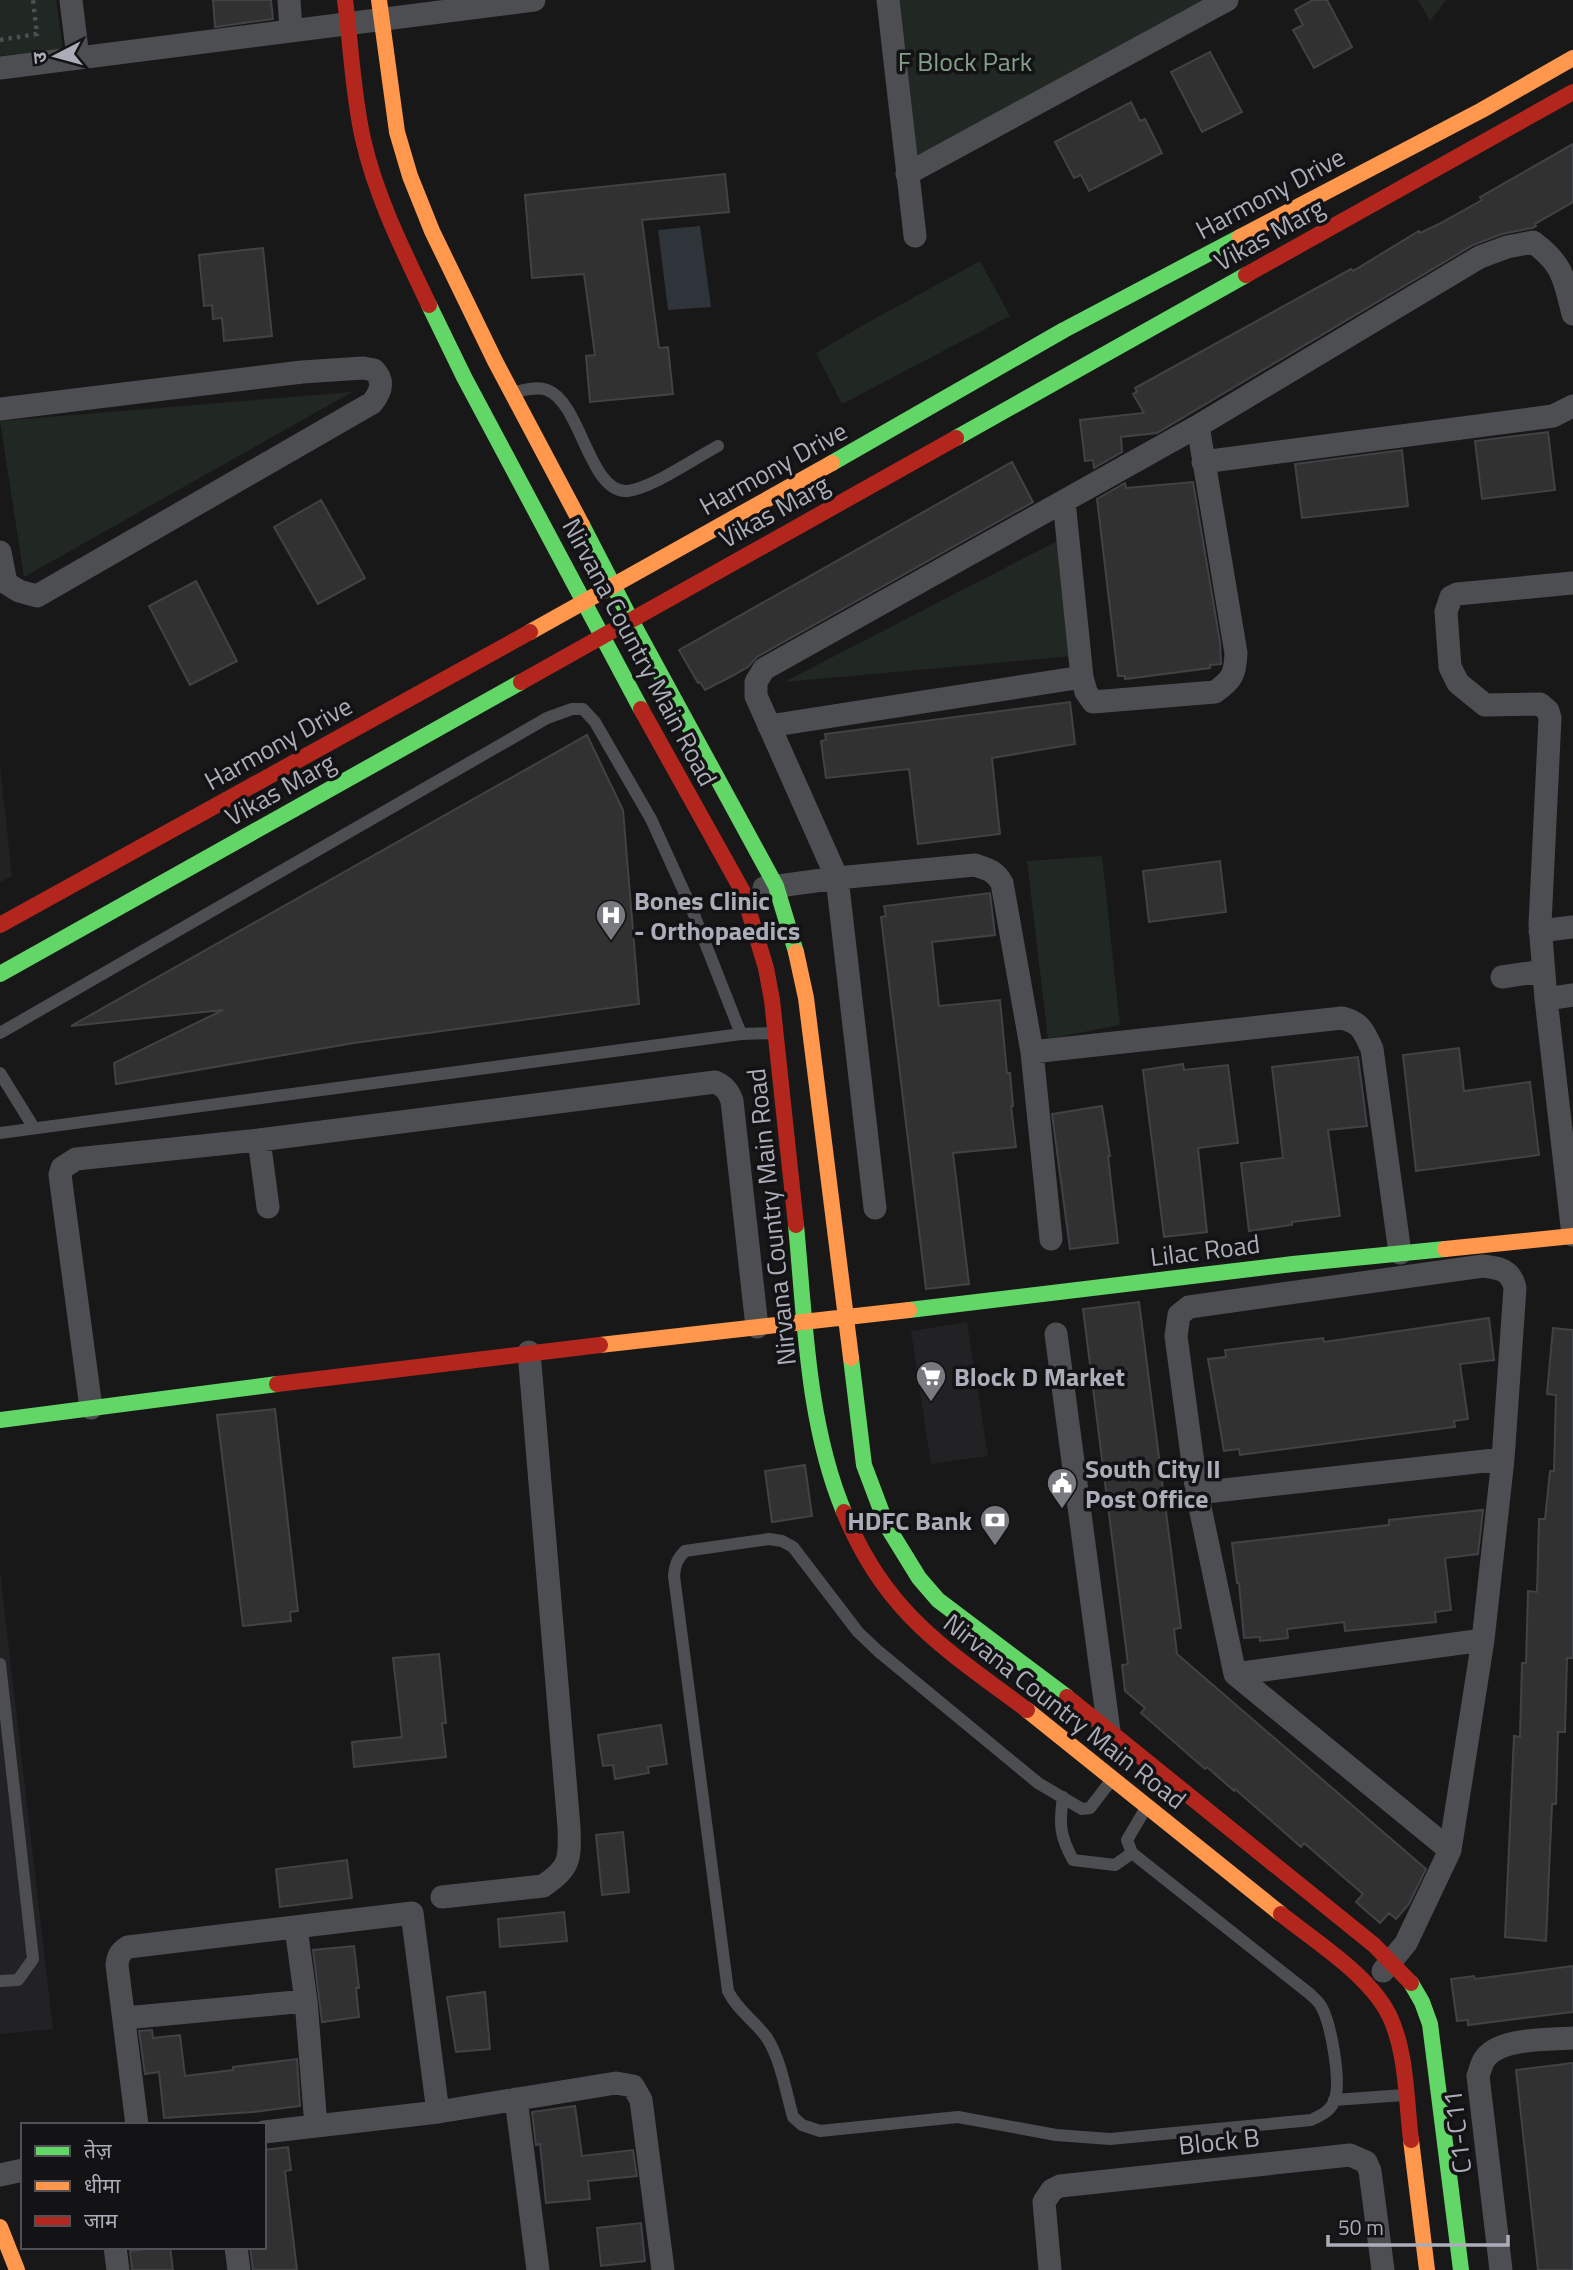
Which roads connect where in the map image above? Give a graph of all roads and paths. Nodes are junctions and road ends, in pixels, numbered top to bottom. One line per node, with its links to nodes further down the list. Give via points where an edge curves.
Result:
1 (33, 0): 11 (path, via 37,34)
2 (71, 0): 12 (street)
3 (289, 0): 10 (street)
4 (345, 0): 9 (street, Nirvana Country Main Road)
5 (534, 0): 8 (street)
6 (888, 0): 16 (street)
7 (1227, 0): 16 (street)
8 (380, 9): 9 (street); 19 (street, Nirvana Country Main Road, via 397,132 410,176 453,278)
9 (347, 23): 10 (street); 29 (street, Nirvana Country Main Road, via 363,139 401,246 464,377)
10 (291, 30): 12 (street)
11 (0, 40)
12 (78, 58): 14 (street)
13 (1573, 58): 28 (street, Harmony Drive, via 1064,330)
14 (0, 68)
15 (1573, 92): 30 (street, Vikas Marg)
16 (907, 174): 17 (street)
17 (915, 236)
18 (1573, 314): 22 (street, via 1562,271 1550,255 1533,242 1507,247 1480,257)
19 (512, 392): 23 (lane, via 538,388 555,394 605,480 620,491 642,486); 28 (street, Nirvana Country Main Road)
20 (1573, 406): 24 (street, via 1553,416)
21 (0, 409): 26 (street, via 338,369 374,370 382,384 372,403 37,596 6,583)
22 (1198, 426): 24 (street); 25 (street)
23 (718, 446)
24 (1203, 462): 32 (street, via 1236,653 1235,672 1215,692 1093,702)
25 (1064, 501): 32 (street); 33 (street, via 764,669 756,682 756,696)
26 (0, 552)
27 (1573, 583): 40 (street, via 1457,594 1451,597 1446,612 1450,667 1458,683 1485,705 1533,703 1548,711)
28 (614, 585): 29 (street, Harmony Drive); 30 (street, Nirvana Country Main Road)
29 (584, 601): 31 (street, Nirvana Country Main Road); 34 (street, Harmony Drive)
30 (631, 620): 31 (street, Vikas Marg); 36 (street, Nirvana Country Main Road)
31 (602, 638): 34 (street, Vikas Marg); 37 (street, Nirvana Country Main Road)
32 (1082, 677): 33 (street)
33 (769, 726): 35 (street)
34 (230, 822): 38 (street, Harmony Drive, via 86,875); 42 (street, Vikas Marg)
35 (836, 877): 36 (street); 49 (street, via 975,866 996,874 1002,883); 55 (street)
36 (776, 886): 37 (street); 59 (street, Nirvana Country Main Road, via 802,973)
37 (743, 892): 47 (street, Nirvana Country Main Road, via 766,968)
38 (0, 925)
39 (1573, 927): 40 (street)
40 (1540, 932): 41 (street)
41 (1543, 971): 43 (street); 45 (street)
42 (0, 974)
43 (1502, 977)
44 (1573, 995): 45 (street)
45 (1546, 999): 56 (street)
46 (0, 1033): 48 (lane, via 547,718 583,709 651,819)
47 (776, 1033): 48 (lane); 60 (street, Nirvana Country Main Road)
48 (741, 1034): 51 (lane)
49 (1032, 1052): 57 (street); 58 (street, via 1342,1018 1355,1022 1372,1049)
50 (0, 1073): 51 (lane)
51 (34, 1128): 52 (lane)
52 (0, 1133)
53 (258, 1140): 54 (street); 61 (street, via 715,1082 732,1101); 64 (street, via 76,1159 62,1168)
54 (268, 1207)
55 (875, 1208)
56 (1573, 1236): 58 (street, Lilac Road)
57 (1051, 1239)
58 (1401, 1253): 59 (street, Lilac Road)
59 (844, 1317): 60 (street, Lilac Road); 71 (street, Nirvana Country Main Road, via 864,1465 902,1554 938,1600)
60 (805, 1323): 61 (street, Lilac Road); 72 (street, Nirvana Country Main Road, via 820,1429 842,1510 892,1600 952,1655)
61 (757, 1327): 63 (street, Lilac Road)
62 (1056, 1334): 71 (street)
63 (529, 1352): 64 (street, Lilac Road); 77 (street, via 570,1856 565,1867 543,1886)
64 (91, 1408): 65 (street, Lilac Road)
65 (0, 1420)
66 (1503, 1459): 67 (street); 67 (street, via 1516,1288 1507,1272 1483,1266 1189,1307 1179,1315 1176,1336); 68 (street)
67 (1197, 1493): 70 (street)
68 (1483, 1640): 70 (street); 75 (street)
69 (0, 1664): 80 (lane, via 33,1959 18,1980)
70 (1235, 1674): 75 (street)
71 (1109, 1731): 79 (street, Nirvana Country Main Road)
72 (1113, 1778): 73 (lane, via 1090,1808); 74 (street, Nirvana Country Main Road)
73 (1063, 1797): 76 (lane, via 1062,1840 1073,1860 1115,1865); 87 (lane, via 1038,1783 878,1651 793,1547 769,1539 685,1551 678,1557 674,1576 728,1992 769,2042 793,2117 802,2125 820,2131 958,2117 1082,2139 1110,2139 1311,2120 1327,2112)
74 (1147, 1806): 76 (lane, via 1127,1840); 81 (street, Nirvana Country Main Road)
75 (1450, 1850): 79 (street, via 1406,1943)
76 (1132, 1853): 87 (lane, via 1321,2005 1337,2086)
77 (442, 1897)
78 (296, 1928): 82 (street); 83 (street, via 128,1947 118,1955 117,1965); 88 (street, via 412,1913)
79 (1392, 1962): 81 (street); 105 (street, Nirvana Country Main Road, via 1413,1984 1430,2024)
80 (0, 1981)
81 (1370, 1987): 85 (street, Nirvana Country Main Road, via 1391,2016)
82 (306, 2001): 83 (street); 90 (street)
83 (125, 2018): 89 (street)
84 (1573, 2038): 106 (street, C1-C11, via 1508,2044 1485,2059 1478,2076)
85 (1405, 2095): 87 (lane); 104 (street, Nirvana Country Main Road)
86 (516, 2099): 88 (street); 100 (street); 101 (street, via 616,2083 633,2086 641,2100)
87 (1334, 2100)
88 (438, 2112): 90 (street)
89 (137, 2123)
90 (316, 2126): 91 (street)
91 (266, 2133)
92 (21, 2170): 93 (street)
93 (0, 2175)
94 (0, 2227): 97 (street)
95 (115, 2249): 98 (street)
96 (236, 2249): 99 (street)
97 (17, 2270)
98 (118, 2270)
99 (239, 2270)
100 (538, 2270)
101 (663, 2270)
102 (1050, 2270): 103 (street, Block B, via 1044,2202 1060,2186 1350,2155 1366,2162 1370,2171)
103 (1383, 2270)
104 (1427, 2270)
105 (1461, 2270)
106 (1501, 2270)

